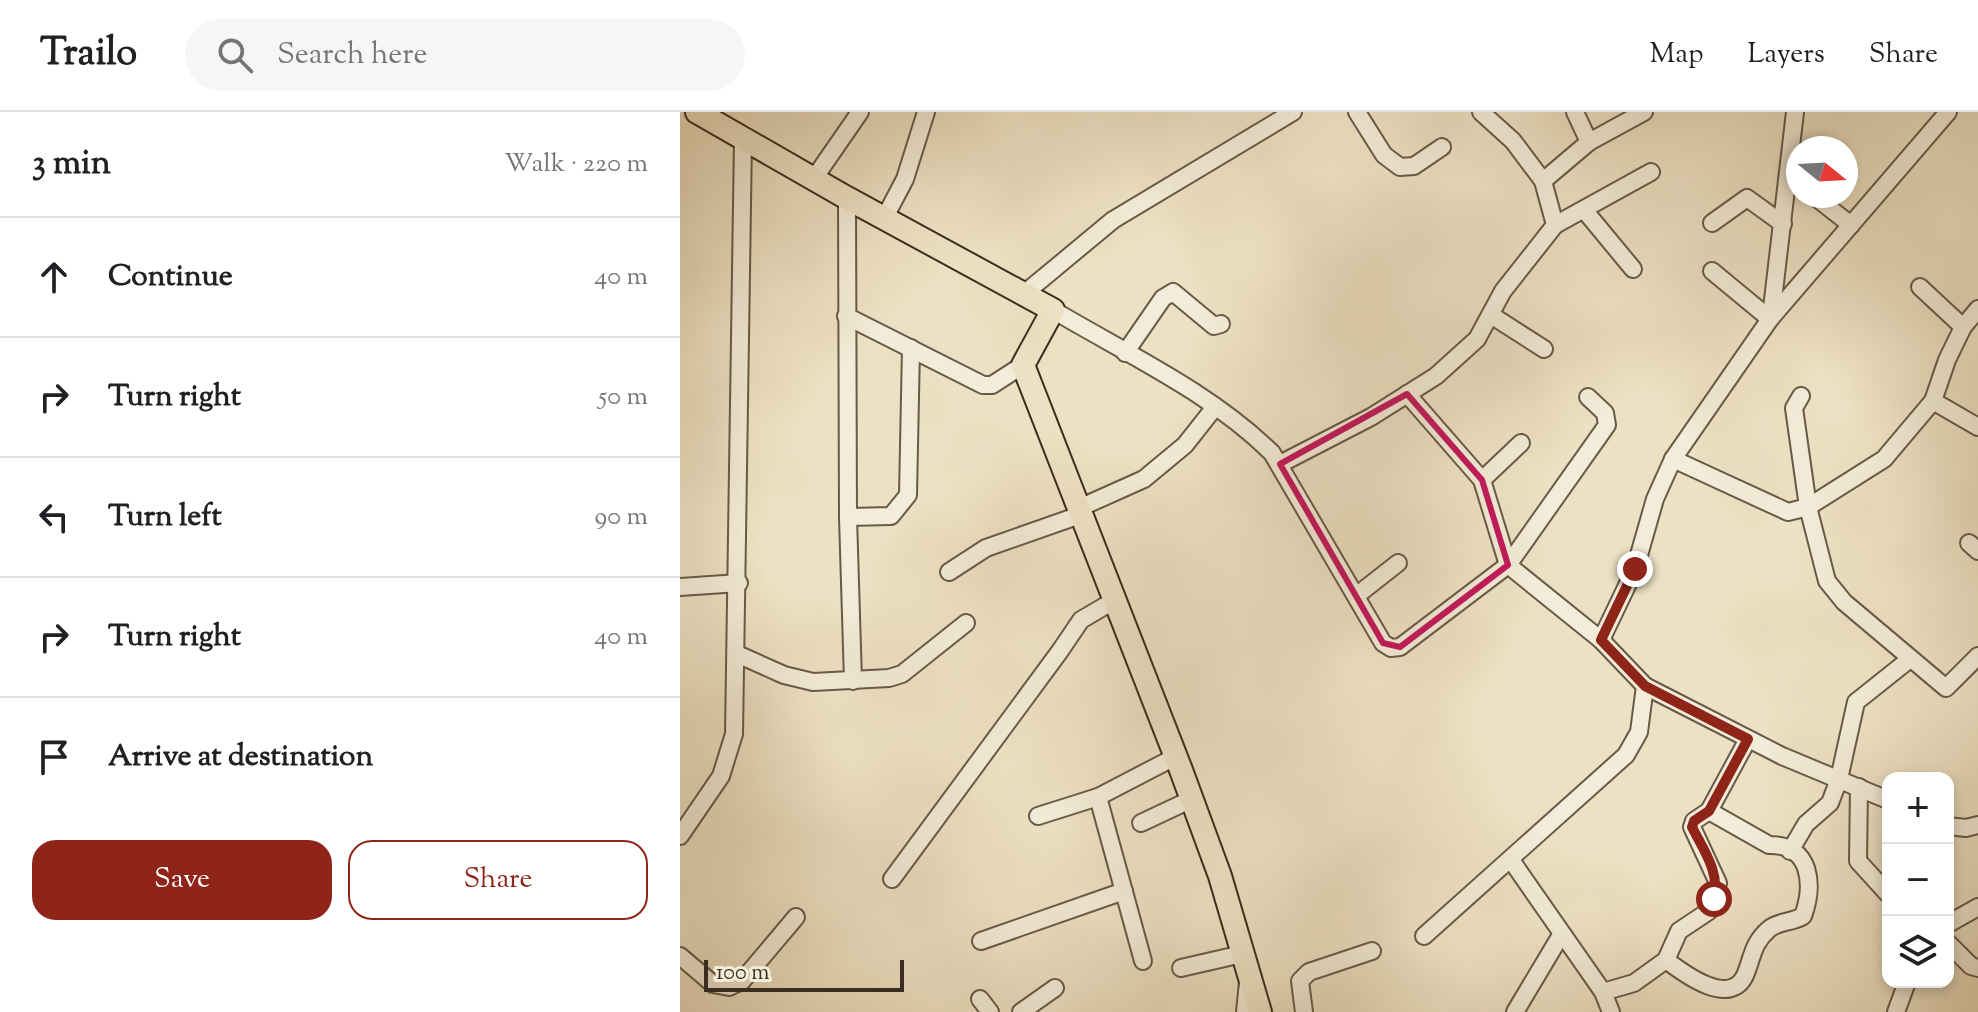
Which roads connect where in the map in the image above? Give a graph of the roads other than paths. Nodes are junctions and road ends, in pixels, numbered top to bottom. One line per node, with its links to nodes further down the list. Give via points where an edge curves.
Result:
1 (697, 112): 12 (main road)
2 (860, 112): 16 (street)
3 (926, 112): 22 (street, via 905,179)
4 (1293, 112): 30 (street, via 1113,220)
5 (1357, 112): 14 (street, via 1384,155 1400,167 1414,166)
6 (1481, 112): 17 (street, via 1513,141)
7 (1575, 112): 13 (street)
8 (1644, 112): 13 (street)
9 (1795, 112): 11 (street)
10 (1948, 112): 26 (street)
11 (1794, 136)
12 (743, 139): 16 (main road); 58 (street)
13 (1589, 142): 17 (street)
14 (1442, 147)
15 (1651, 172): 21 (street)
16 (813, 180): 18 (main road)
17 (1543, 181): 25 (street)
18 (847, 198): 22 (main road); 34 (street)
19 (1787, 208): 24 (street)
20 (1829, 208): 26 (street)
21 (1585, 211): 25 (street); 27 (street)
22 (885, 217): 30 (main road)
23 (1712, 223): 24 (street, via 1747,198)
24 (1783, 224): 35 (street)
25 (1555, 225): 33 (street, via 1503,291)
26 (1851, 225): 35 (street)
27 (1633, 269)
28 (1712, 271): 35 (street)
29 (1920, 287): 37 (street)
30 (1025, 293): 32 (main road)
31 (1978, 309): 37 (street)
32 (1053, 310): 40 (street); 41 (main road)
33 (1491, 315): 39 (street); 42 (street, via 1477,339)
34 (846, 316): 38 (street); 54 (street)
35 (1770, 319): 49 (street)
36 (1221, 324): 40 (street, via 1205,321 1173,292 1163,298)
37 (1963, 327): 45 (street)
38 (911, 348): 41 (street, via 983,385 992,385); 54 (street, via 908,495 891,516)
39 (1544, 349)
40 (1125, 353): 46 (street)
41 (1023, 365): 53 (main road)
42 (1407, 394): 50 (street); 51 (street)
43 (1801, 396): 52 (street, via 1794,408)
44 (1588, 397): 56 (street, via 1605,413 1607,425)
45 (1933, 401): 47 (street); 52 (street, via 1884,459)
46 (1215, 407): 50 (street, via 1248,430); 53 (street, via 1185,445 1144,479)
47 (1978, 427)
48 (1521, 443): 51 (street)
49 (1673, 459): 52 (street, via 1788,512); 63 (street, via 1635,569)
50 (1280, 464): 60 (street)
51 (1482, 480): 56 (street)
52 (1808, 507): 66 (street, via 1827,581)
53 (1079, 512): 57 (street, via 986,548); 61 (main road)
54 (848, 517): 67 (street)
55 (1398, 563): 60 (street)
56 (1508, 565): 60 (street, via 1400,647 1383,643); 63 (street)
57 (949, 572)
58 (739, 583): 59 (street); 64 (street)
59 (680, 587)
60 (1356, 596)
61 (1115, 600): 70 (main road); 84 (street, via 1072,629)
62 (966, 623): 67 (street, via 902,674)
63 (1601, 640): 68 (street)
64 (737, 654): 67 (street, via 813,682); 81 (street, via 734,734 721,776)
65 (1978, 656): 66 (street, via 1946,688)
66 (1910, 659): 71 (street, via 1856,702)
67 (853, 681)
68 (1645, 686): 69 (street); 83 (street, via 1639,732 1626,755)
69 (1748, 739): 71 (street); 76 (street)
70 (1175, 757): 73 (street); 75 (main road)
71 (1839, 779): 72 (street); 82 (street, via 1830,803 1806,824)
72 (1859, 787): 74 (street); 85 (street, via 1858,861)
73 (1098, 797): 77 (street); 86 (street)
74 (1882, 797)
75 (1192, 799): 78 (street); 95 (main road)
76 (1709, 811): 82 (street); 97 (street, via 1692,827 1716,874 1714,899 1709,911 1679,931)
77 (1038, 816)
78 (1141, 823)
79 (1978, 825): 80 (street)
80 (1954, 827)
81 (680, 836)
82 (1790, 851): 97 (street, via 1812,881 1810,898 1803,916 1770,928 1751,949 1741,980 1724,989 1694,981)
83 (1511, 860): 90 (street); 91 (street)
84 (892, 879)
85 (1882, 887)
86 (1124, 891): 92 (street); 98 (street)
87 (1978, 907): 89 (street)
88 (796, 917): 96 (street, via 742,981 729,987 713,984)
89 (1954, 921)
90 (1561, 935): 104 (street); 109 (street)
91 (1424, 936)
92 (981, 941)
93 (1954, 949): 100 (street)
94 (1372, 951): 108 (street, via 1309,972 1300,981)
95 (1242, 954): 99 (street); 101 (main road)
96 (680, 956)
97 (1666, 960): 104 (street)
98 (1143, 961)
99 (1181, 968)
100 (1978, 968)
101 (1248, 977): 106 (street); 107 (main road)
102 (1055, 988): 105 (street)
103 (1905, 988): 110 (street)
104 (1606, 1005)
105 (1021, 1012)
106 (1245, 1012)
107 (1260, 1012)
108 (1304, 1012)
109 (1515, 1012)
110 (1896, 1012)

